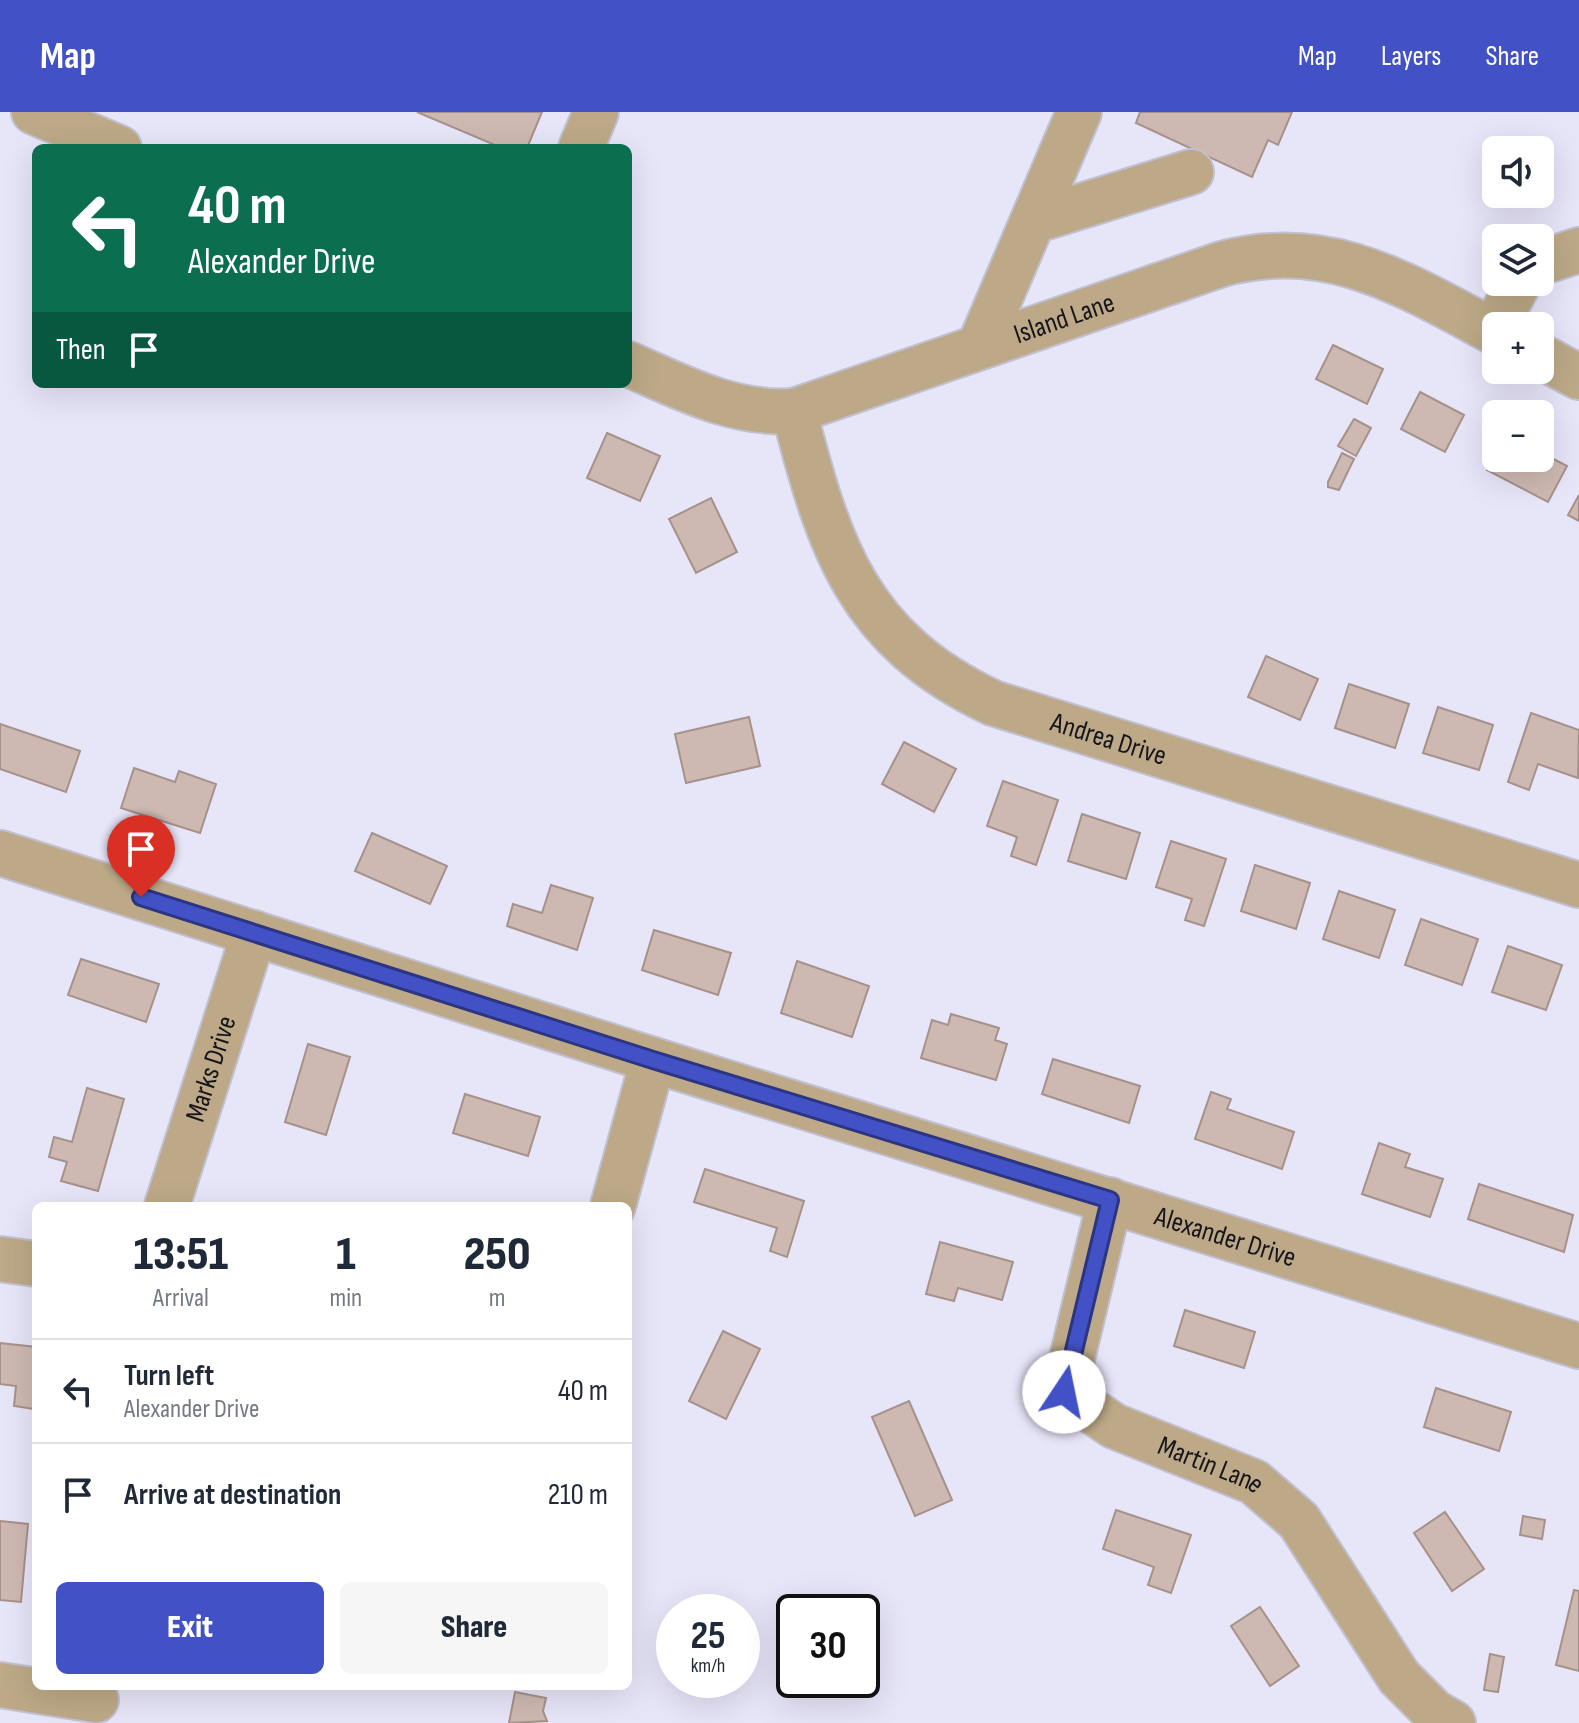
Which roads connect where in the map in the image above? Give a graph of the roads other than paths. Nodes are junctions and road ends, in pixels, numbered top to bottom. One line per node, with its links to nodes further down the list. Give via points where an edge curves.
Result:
1 (34, 112): 4 (street)
2 (596, 112): 5 (street)
3 (1079, 112): 7 (street)
4 (110, 144)
5 (583, 144)
6 (1191, 172): 7 (street)
7 (1033, 221): 11 (street)
8 (1579, 250): 9 (street)
9 (1554, 258)
10 (1482, 323): 11 (street, Island Lane, via 1394,279 1334,259 1274,255 1222,264)
11 (980, 345): 15 (street, Island Lane)
12 (1554, 364): 14 (street)
13 (632, 366): 15 (street, Island Lane, via 719,403 746,410)
14 (1579, 377)
15 (794, 411): 17 (street, Andrea Drive, via 814,489 863,601 922,664 953,684 993,703)
16 (0, 853): 18 (street, Alexander Drive)
17 (1579, 885)
18 (254, 933): 19 (street, Alexander Drive); 21 (street, Marks Drive)
19 (653, 1060): 20 (street, Alexander Drive); 22 (street)
20 (1110, 1200): 25 (street, Alexander Drive); 28 (street, Martin Lane, via 1064,1392 1114,1426 1254,1482 1299,1521 1399,1677)
21 (168, 1202)
22 (614, 1202)
23 (0, 1259): 24 (street)
24 (32, 1263)
25 (1579, 1346)
26 (0, 1685): 27 (street)
27 (96, 1703)
28 (1453, 1723)

